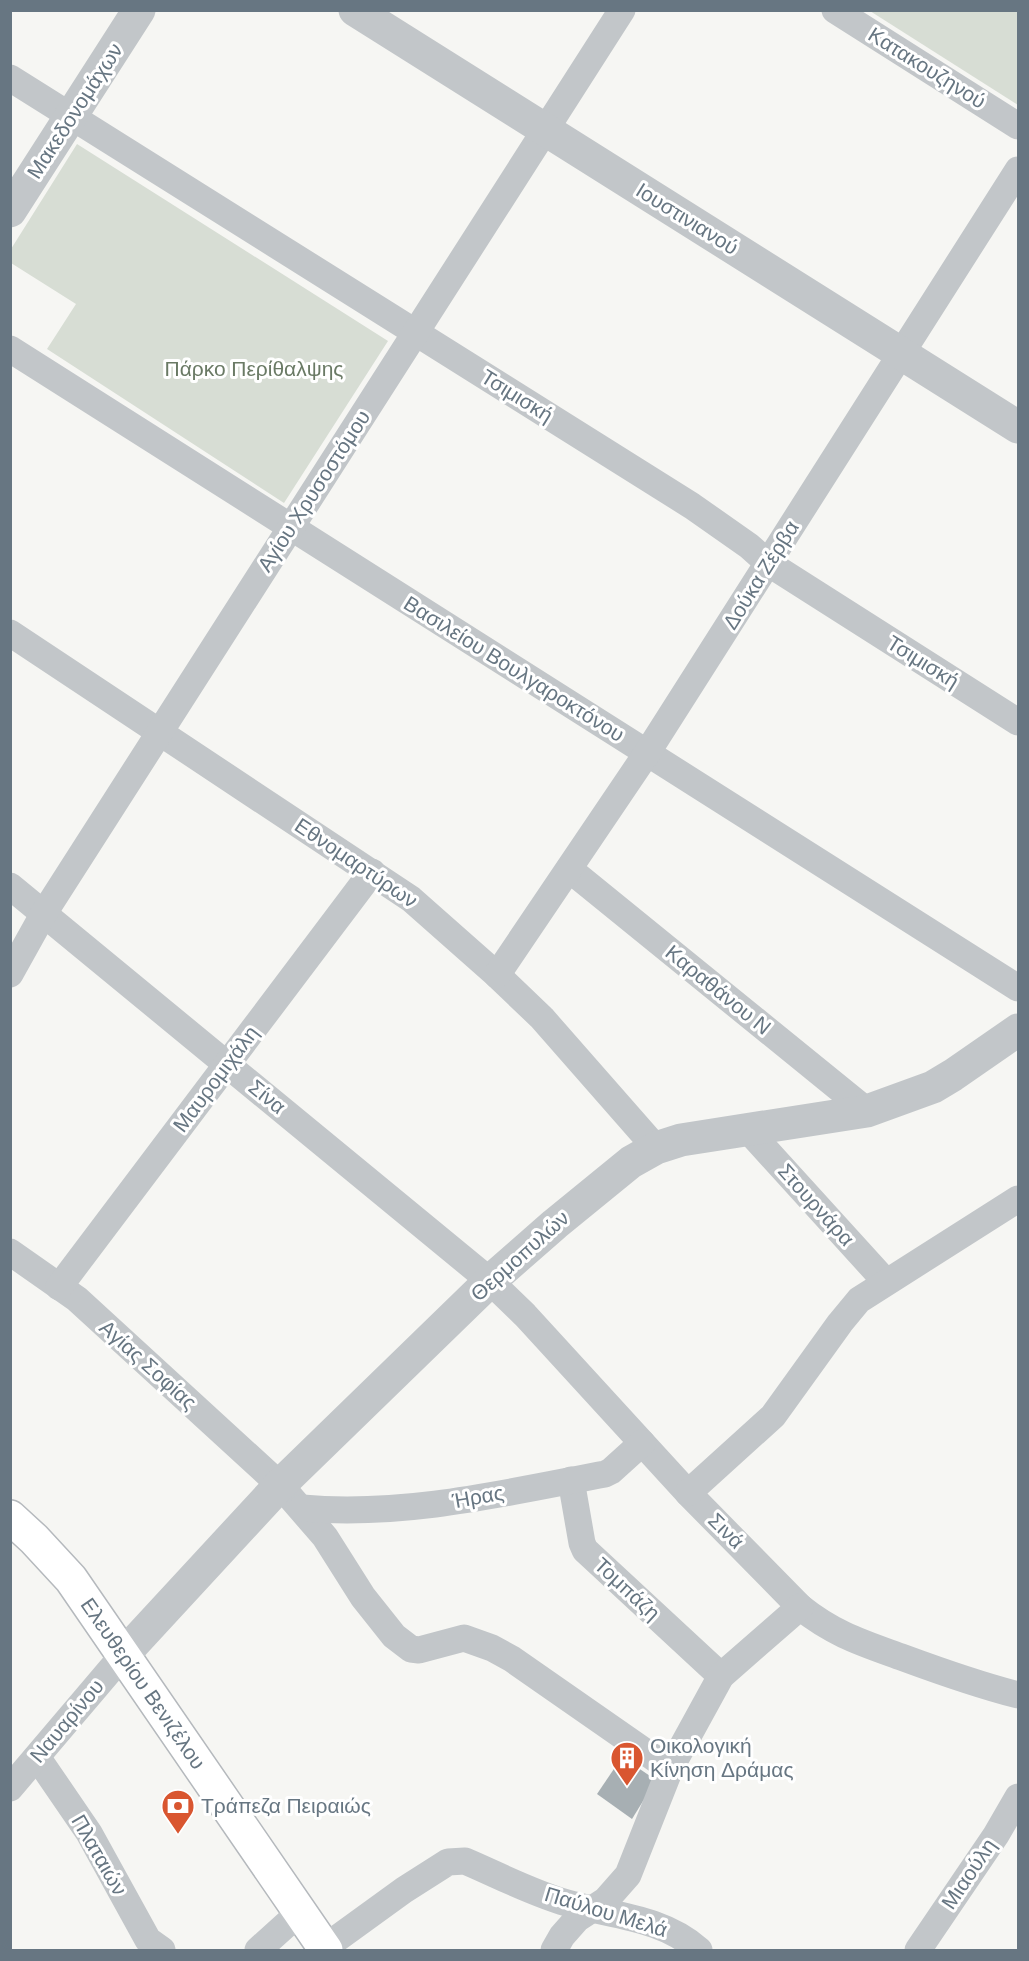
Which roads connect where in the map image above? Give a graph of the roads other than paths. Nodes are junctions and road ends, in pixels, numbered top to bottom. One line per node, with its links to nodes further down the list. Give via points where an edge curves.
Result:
1 (139, 10): 6 (street, Μακεδονομάχων)
2 (355, 10): 8 (street, Ιουστινιανού)
3 (622, 10): 8 (street, Αγίου Χρυσοστόμου)
4 (835, 10): 7 (street, Κατακουζηνού)
5 (10, 78): 6 (street, Τσιμισκή)
6 (71, 116): 10 (street, Μακεδονομάχων); 11 (street, Τσιμισκή)
7 (1018, 126)
8 (545, 130): 11 (street, Αγίου Χρυσοστόμου); 13 (street, Ιουστινιανού)
9 (1018, 170): 13 (street, Δούκα Ζέρβα)
10 (10, 211)
11 (416, 333): 15 (street, Αγίου Χρυσοστόμου); 16 (street, Τσιμισκή, via 692,506)
12 (10, 349): 15 (street, Βασιλείου Βουλγαροκτόνου)
13 (902, 354): 14 (street, Ιουστινιανού); 16 (street, Δούκα Ζέρβα)
14 (1018, 427)
15 (291, 527): 19 (street, Αγίου Χρυσοστόμου); 20 (street, Βασιλείου Βουλγαροκτόνου)
16 (768, 564): 18 (street, Τσιμισκή); 20 (street, Δούκα Ζέρβα)
17 (10, 633): 19 (street, Εθνομαρτύρων)
18 (1018, 722)
19 (160, 731): 22 (street, Εθνομαρτύρων); 24 (street, Αγίου Χρυσοστόμου)
20 (647, 753): 21 (street, Δούκα Ζέρβα); 27 (street, Βασιλείου Βουλγαροκτόνου)
21 (569, 869): 26 (street, Δούκα Ζέρβα); 30 (street, Καραθάνου Ν)
22 (372, 872): 26 (street, Εθνομαρτύρων, via 434,917); 29 (street, Μαυρομιχάλη)
23 (10, 886): 24 (street)
24 (44, 914): 25 (street, Αγίου Χρυσοστόμου); 29 (street, Σίνα)
25 (10, 974)
26 (497, 975): 32 (street, Εθνομαρτύρων, via 542,1018)
27 (1018, 988)
28 (1018, 1030): 30 (street, Θερμοπυλών, via 933,1087)
29 (227, 1065): 35 (street, Σίνα); 37 (street, Μαυρομιχάλη)
30 (867, 1111): 31 (street, Θερμοπυλών)
31 (747, 1128): 32 (street, Θερμοπυλών); 36 (street, Στουρνάρα)
32 (656, 1148): 35 (street, Θερμοπυλών, via 631,1162)
33 (1018, 1198): 36 (street)
34 (10, 1252): 37 (street, Αγίας Σοφίας)
35 (490, 1281): 38 (street, Σινά); 41 (street, Θερμοπυλών)
36 (886, 1282): 40 (street, via 850,1310 773,1416)
37 (59, 1287): 41 (street, Αγίας Σοφίας, via 77,1299)
38 (642, 1443): 39 (street, Ήρας, via 612,1471); 40 (street, Σινά)
39 (571, 1480): 41 (street, Ήρας, via 434,1505 366,1510); 45 (street, Τομπάζη, via 585,1550)
40 (688, 1493): 43 (street, Σινά)
41 (291, 1497): 44 (street, Θερμοπυλών); 48 (street, Αγίας Σοφίας, via 325,1538 373,1611 405,1644 425,1649 464,1638 492,1648)
42 (10, 1517): 44 (main road, Ελευθερίου Βενιζέλου, via 71,1579)
43 (800, 1607): 45 (street); 46 (street, Σινά, via 843,1636 958,1678)
44 (123, 1655): 47 (street, Ναυαρίνου); 52 (main road, Ελευθερίου Βενιζέλου)
45 (721, 1676): 48 (street)
46 (1018, 1695)
47 (37, 1757): 49 (street, Ναυαρίνου); 53 (street, Πλαταιών, via 88,1833)
48 (670, 1769): 51 (street, via 632,1868 618,1888)
49 (10, 1788)
50 (1018, 1797): 58 (street, Μιαούλη)
51 (593, 1909): 54 (street, Παύλου Μελά, via 558,1900 457,1860 404,1890); 56 (street, via 577,1918); 57 (street, Παύλου Μελά, via 656,1924)
52 (299, 1913): 54 (main road, Ελευθερίου Βενιζέλου); 55 (street)
53 (151, 1947)
54 (325, 1949)
55 (258, 1950)
56 (554, 1950)
57 (699, 1950)
58 (918, 1950)

